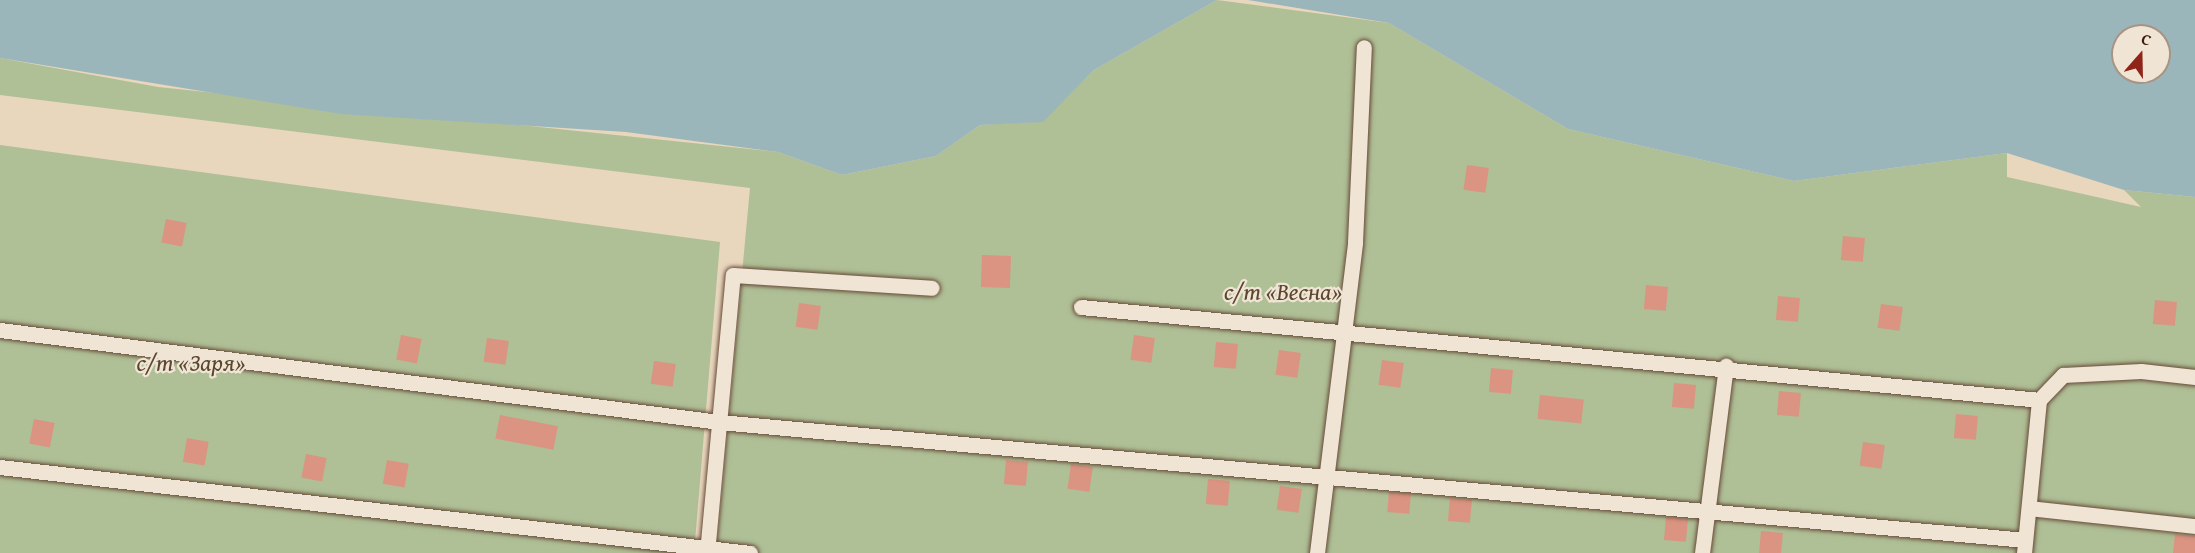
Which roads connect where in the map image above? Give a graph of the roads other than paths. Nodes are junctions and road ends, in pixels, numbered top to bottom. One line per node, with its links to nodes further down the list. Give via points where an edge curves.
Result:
1 (1364, 46): 5 (lane, via 1355,243)
2 (932, 288): 9 (lane, via 733,275)
3 (1081, 307): 5 (lane)
4 (0, 330): 9 (lane)
5 (1344, 330): 6 (lane); 11 (lane)
6 (1726, 366): 8 (lane); 13 (lane)
7 (2195, 377): 8 (lane, via 2141,370 2063,375)
8 (2039, 400): 12 (lane)
9 (719, 422): 11 (lane); 16 (lane)
10 (0, 467): 16 (lane)
11 (1328, 477): 13 (lane); 18 (lane)
12 (2029, 508): 14 (lane); 15 (lane)
13 (1705, 515): 15 (lane); 19 (lane)
14 (2195, 526)
15 (2025, 547)
16 (707, 551): 17 (lane)
17 (750, 553)
18 (1317, 553)
19 (1702, 553)

